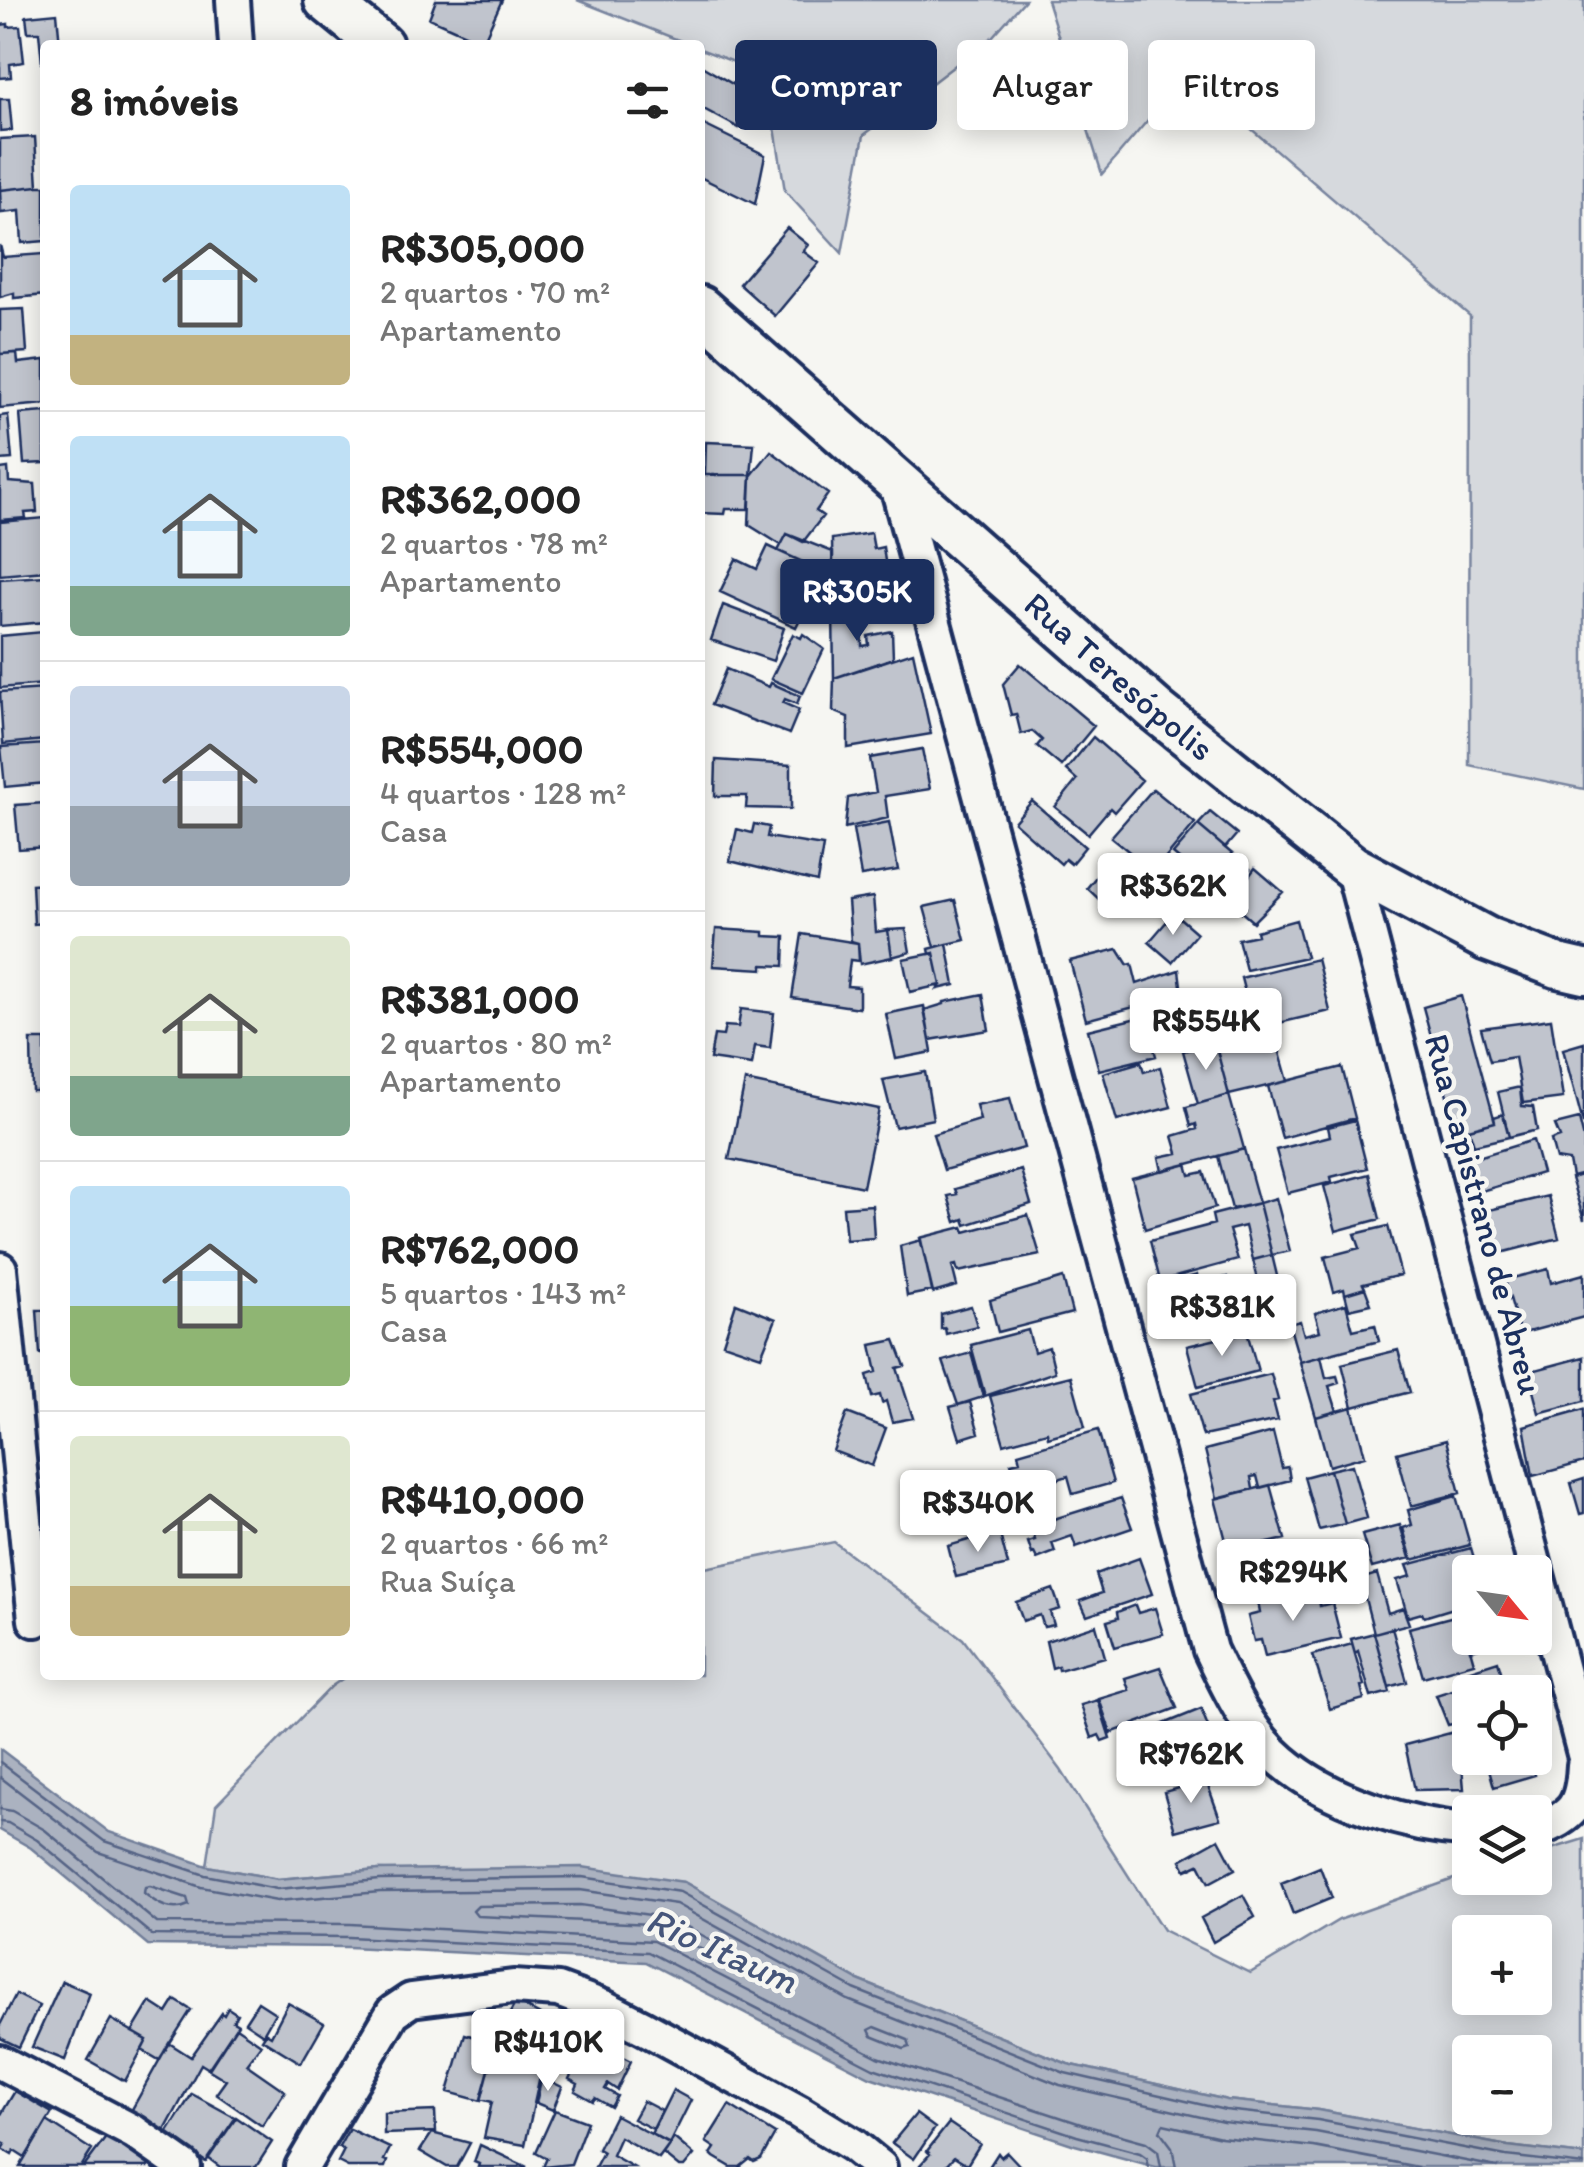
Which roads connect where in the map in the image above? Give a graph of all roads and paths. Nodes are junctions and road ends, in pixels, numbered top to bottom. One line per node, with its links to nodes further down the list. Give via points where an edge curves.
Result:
1 (232, 0): 3 (street)
2 (326, 0): 4 (street)
3 (236, 40)
4 (376, 40)
5 (705, 312): 6 (street, Rua Teresópolis)
6 (895, 478): 7 (street, Rua Teresópolis, via 1158,712); 14 (street, via 1210,1650 1256,1732 1282,1761 1379,1813)
7 (1352, 867): 8 (street, Rua Teresópolis, via 1487,939); 11 (street, Rua Capistrano de Abreu)
8 (1584, 972)
9 (0, 1281): 10 (street)
10 (35, 1620)
11 (1584, 1754)
12 (1584, 1765): 13 (street, via 1583,1796)
13 (1552, 1822)
14 (1452, 1829)
15 (0, 2062): 16 (street, via 134,2132)
16 (184, 2167)
17 (302, 2167): 18 (street, via 392,2012 411,2000 513,1987 558,1990 630,2020 799,2112)
18 (880, 2167)

